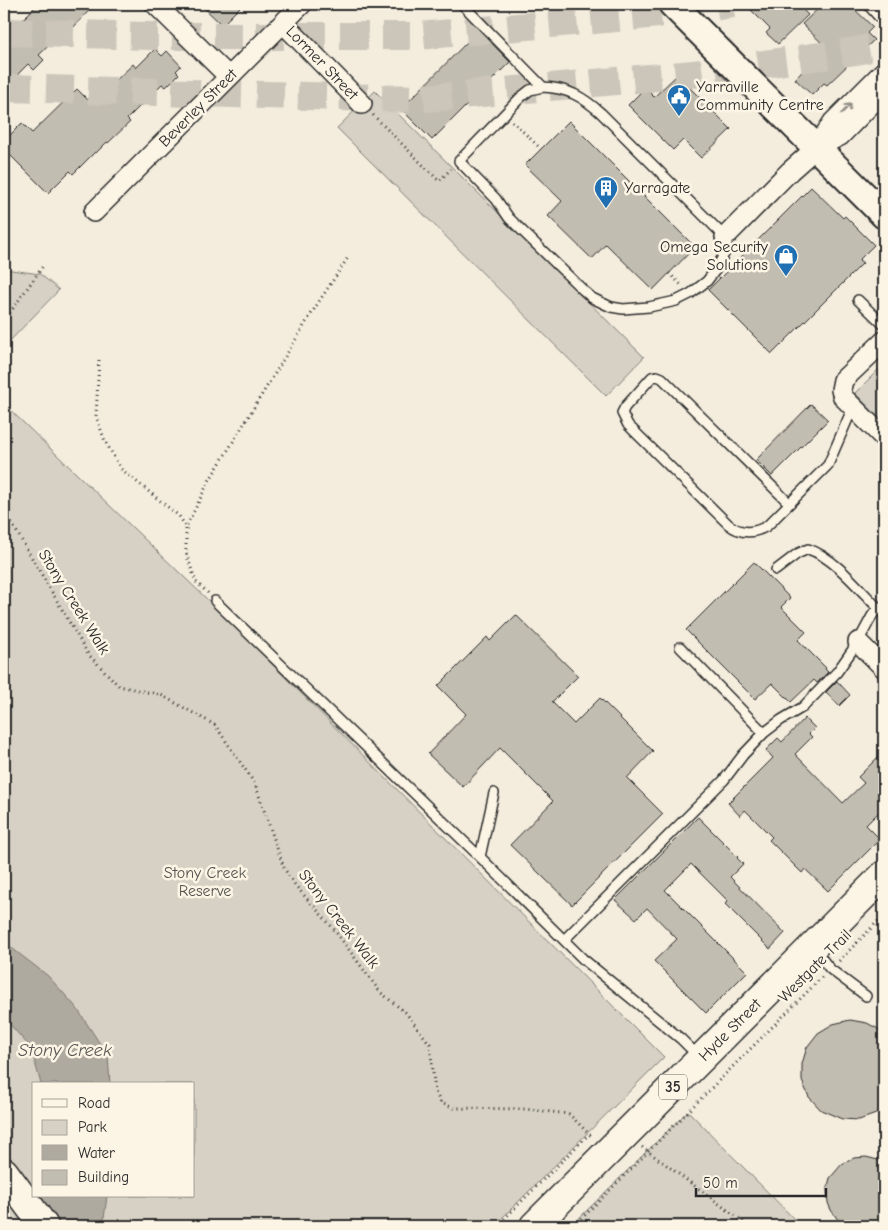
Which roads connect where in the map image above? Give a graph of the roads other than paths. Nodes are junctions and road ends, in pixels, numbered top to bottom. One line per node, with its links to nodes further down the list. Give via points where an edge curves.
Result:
1 (155, 4): 9 (street)
2 (302, 4): 7 (street, Beverley Street)
3 (462, 4): 10 (lane)
4 (672, 4): 13 (main road)
5 (874, 4): 6 (street)
6 (884, 14)
7 (283, 23): 9 (street, Beverley Street); 12 (street, Lormer Street)
8 (884, 71): 13 (street, one-way to 8, via 833,122)
9 (229, 77): 14 (street, Beverley Street)
10 (543, 87): 16 (lane, via 564,89 589,103); 16 (lane, via 526,93 459,161 496,199 509,218 592,298 623,309 676,301 707,281 727,248)
11 (884, 91): 13 (street, via 840,136)
12 (362, 104)
13 (816, 148): 15 (main road); 16 (street)
14 (94, 212)
15 (884, 215)
16 (726, 237)
17 (858, 300): 18 (lane)
18 (884, 325)
19 (884, 341): 20 (street, via 843,380 843,397)
20 (853, 407): 21 (street); 22 (lane, via 828,465)
21 (884, 438)
22 (789, 504): 22 (lane, via 662,378 652,377 625,407 622,413 628,425 733,528 746,532 760,530)
23 (776, 570): 25 (lane, via 803,552 816,552)
24 (216, 601): 31 (lane)
25 (881, 607): 26 (lane)
26 (858, 642): 28 (street); 29 (lane, via 837,672 803,707)
27 (680, 647): 29 (lane)
28 (884, 668)
29 (764, 733): 33 (lane, via 724,780)
30 (494, 793): 31 (lane)
31 (480, 857): 33 (lane)
32 (884, 876): 34 (main road, Hyde Street / 35)
33 (564, 940): 36 (lane)
34 (813, 947): 35 (lane, via 830,969); 36 (main road, Hyde Street / 35)
35 (866, 996)
36 (701, 1059): 39 (main road, Hyde Street / 35, via 627,1133 598,1143)
37 (4, 1172): 38 (main road)
38 (44, 1226)
39 (534, 1226)

